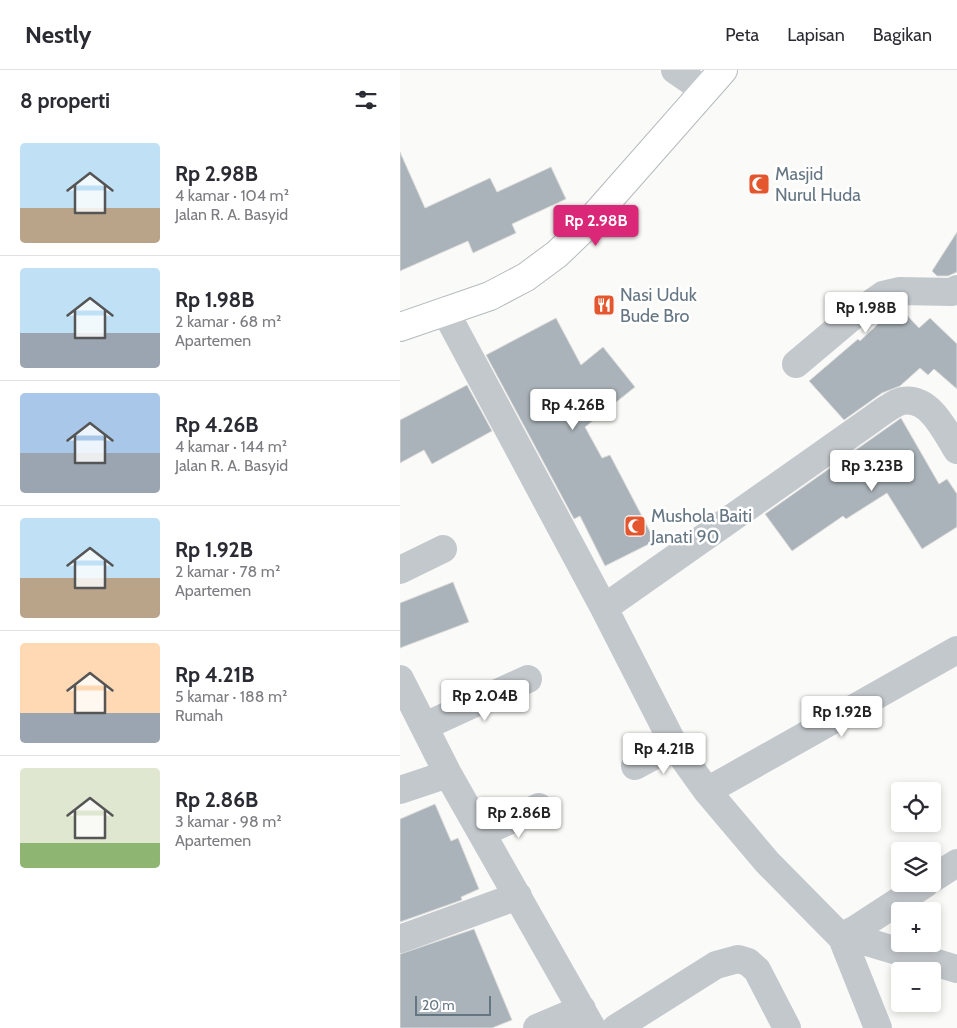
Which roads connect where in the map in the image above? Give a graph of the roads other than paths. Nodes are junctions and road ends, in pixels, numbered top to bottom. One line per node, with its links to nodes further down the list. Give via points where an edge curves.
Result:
1 (675, 70): 3 (street)
2 (722, 70): 3 (main road)
3 (704, 90): 5 (main road, via 583,229 557,254 512,285)
4 (957, 289): 7 (street, via 952,292 900,291 883,295)
5 (445, 311): 6 (main road); 11 (street)
6 (400, 327)
7 (796, 364)
8 (957, 450): 11 (street, via 929,409 902,401)
9 (444, 549): 10 (street)
10 (400, 570)
11 (604, 608): 16 (street)
12 (957, 650): 20 (street)
13 (400, 679): 15 (street)
14 (528, 679): 15 (street)
15 (425, 726): 18 (street)
16 (674, 746): 17 (street); 20 (street)
17 (635, 766)
18 (448, 774): 19 (street); 22 (street)
19 (400, 790)
20 (707, 791): 27 (street, via 767,862)
21 (539, 807): 22 (street)
22 (482, 833): 26 (street)
23 (957, 863): 24 (street)
24 (941, 873)
25 (913, 892): 27 (street)
26 (518, 896): 28 (street); 30 (street)
27 (847, 934): 29 (street); 34 (street)
28 (400, 939)
29 (957, 969)
30 (587, 1019): 31 (street)
31 (537, 1028)
32 (616, 1028): 33 (street, via 716,965 738,959 748,962 756,970)
33 (787, 1028)
34 (878, 1028)

